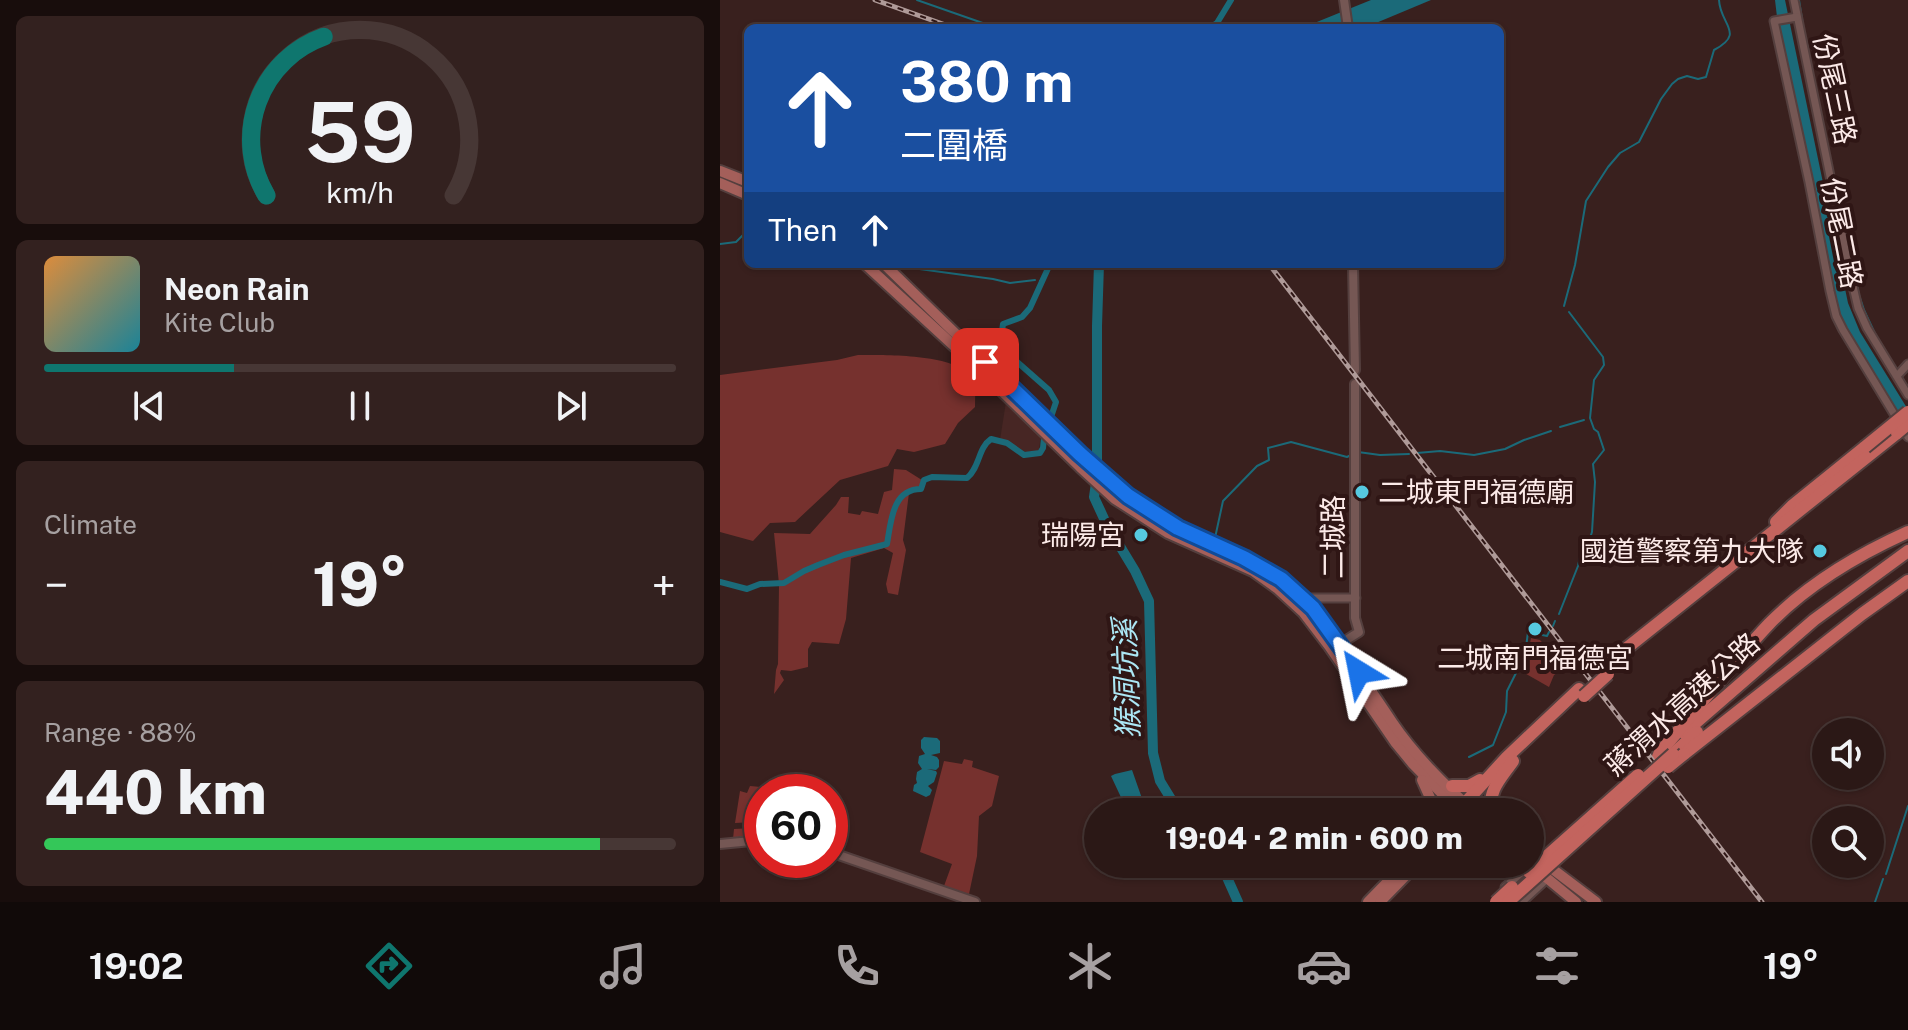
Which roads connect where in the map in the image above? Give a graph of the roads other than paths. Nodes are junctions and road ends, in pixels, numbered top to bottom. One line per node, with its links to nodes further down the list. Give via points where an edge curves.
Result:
1 (1794, 0): 3 (street, 份尾三路)
2 (1345, 3): 4 (street)
3 (1797, 17): 14 (street, 份尾三路, via 1858,308); 19 (street, 份尾二路, via 1774,21 1836,316)
4 (1348, 24)
5 (720, 171): 6 (main road)
6 (744, 180)
7 (720, 183): 8 (main road)
8 (744, 193)
9 (869, 268): 27 (main road, via 1115,499 1168,533 1253,571)
10 (888, 268): 25 (main road, via 1114,485 1178,528 1263,568)
11 (1353, 268): 13 (street)
12 (1908, 364): 14 (street)
13 (1355, 370)
14 (1897, 376): 16 (street, 份尾三路)
15 (1355, 384): 26 (street, 二城路)
16 (1908, 395)
17 (1908, 412): 23 (highway, bridge, via 1792,506)
18 (1908, 424): 19 (highway, bridge)
19 (1903, 436): 23 (highway); 28 (highway)
20 (1908, 532): 30 (highway, via 1844,564 1770,623)
21 (1908, 551): 30 (highway, 蔣渭水高速公路, via 1814,620)
22 (1908, 560): 30 (highway, 蔣渭水高速公路, via 1850,600)
23 (1732, 566): 28 (highway)
24 (1908, 581): 30 (highway)
25 (1302, 598): 26 (street); 27 (main road)
26 (1356, 598): 27 (street, 二城路, via 1359,632)
27 (1334, 645): 29 (main road)
28 (1606, 670): 31 (highway, bridge)
29 (1355, 675): 32 (main road); 33 (main road)
30 (1670, 751): 52 (highway, 蔣渭水高速公路, bridge); 53 (highway, 蔣渭水高速公路, bridge)
31 (1510, 759): 33 (highway, via 1475,784); 37 (highway); 38 (highway)
32 (1413, 764): 34 (main road); 35 (main road)
33 (1448, 785): 36 (main road)
34 (1430, 798)
35 (1451, 798)
36 (1456, 798)
37 (1475, 798)
38 (1490, 798)
39 (744, 842): 40 (street)
40 (720, 844)
41 (848, 858): 48 (street)
42 (1544, 863): 56 (main road)
43 (1544, 875): 47 (main road)
44 (1391, 878): 49 (main road)
45 (1403, 878): 50 (main road)
46 (1515, 878): 51 (street)
47 (1548, 878): 54 (street); 55 (main road)
48 (975, 902)
49 (1368, 902)
50 (1380, 902)
51 (1488, 902)
52 (1496, 902)
53 (1508, 902)
54 (1522, 902)
55 (1576, 902)
56 (1596, 902)

